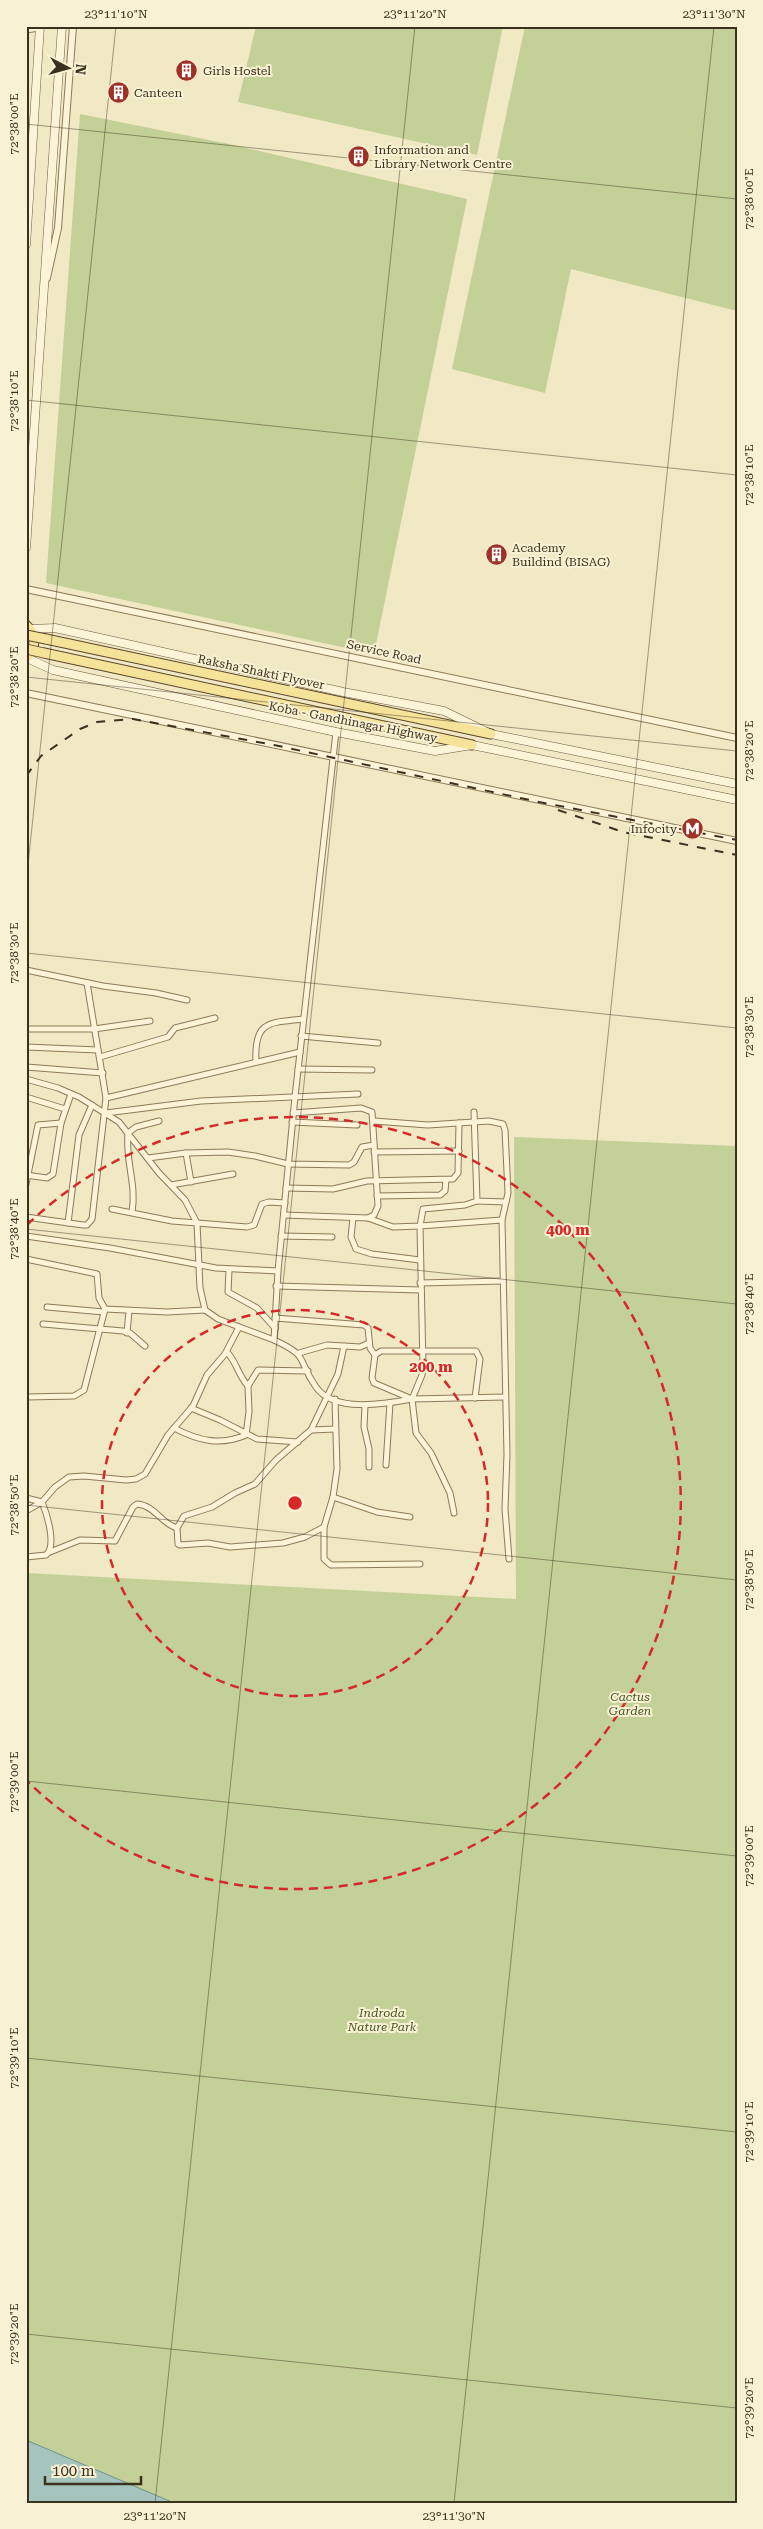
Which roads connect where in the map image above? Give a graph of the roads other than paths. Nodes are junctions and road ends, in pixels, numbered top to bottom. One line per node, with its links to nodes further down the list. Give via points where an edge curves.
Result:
1 (62, 26): 7 (main road)
2 (73, 26): 7 (street, via 58,228)
3 (40, 27): 4 (street); 5 (main road)
4 (26, 30)
5 (27, 217): 6 (main road)
6 (26, 244)
7 (43, 297): 8 (main road)
8 (26, 548)
9 (26, 589): 15 (street, Service Road)
10 (28, 630): 11 (main road, via 34,645); 14 (main road, Raksha Shakti Flyover, bridge, via 46,639); 14 (main road, via 54,628 444,711)
11 (26, 655): 13 (main road, Koba - Gandhinagar Highway, via 54,670); 16 (main road, bridge, via 44,653)
12 (26, 693): 17 (street)
13 (336, 732): 16 (main road, Koba - Gandhinagar Highway, via 435,751); 17 (street)
14 (491, 734): 18 (main road)
15 (737, 738)
16 (472, 746): 19 (main road, Koba - Gandhinagar Highway)
17 (332, 758): 20 (street); 25 (street)
18 (737, 784)
19 (737, 800)
20 (737, 841)
21 (26, 970): 22 (street)
22 (87, 983): 23 (street); 28 (street)
23 (187, 1000)
24 (215, 1018): 34 (street, via 175,1028 168,1037)
25 (304, 1019): 29 (street); 35 (street, via 271,1023 264,1027 257,1040)
26 (150, 1021): 28 (street)
27 (26, 1028): 28 (street)
28 (94, 1029): 32 (street)
29 (301, 1036): 30 (street); 33 (street)
30 (378, 1043)
31 (26, 1047): 32 (street)
32 (98, 1050): 34 (street)
33 (300, 1052): 35 (street); 37 (street)
34 (100, 1057): 39 (street)
35 (256, 1061): 45 (street)
36 (26, 1067): 39 (street)
37 (298, 1069): 38 (street); 44 (street)
38 (372, 1070)
39 (103, 1073): 45 (street)
40 (26, 1079): 41 (street)
41 (71, 1094): 46 (street); 47 (street)
42 (358, 1094): 44 (street)
43 (26, 1097): 47 (street)
44 (294, 1097): 49 (street, via 201,1102); 50 (street)
45 (106, 1098): 49 (street)
46 (92, 1105): 49 (street); 84 (street, via 79,1135)
47 (64, 1109): 55 (street)
48 (474, 1112): 52 (street)
49 (106, 1113): 58 (street); 84 (street, via 92,1219 87,1225)
50 (293, 1113): 51 (street, via 367,1108 372,1112); 54 (street)
51 (374, 1121): 56 (street, via 428,1126); 59 (street)
52 (475, 1121): 56 (street); 74 (street); 75 (street, via 503,1124 508,1175)
53 (159, 1122): 58 (street, via 136,1127)
54 (292, 1122): 57 (street); 64 (street)
55 (61, 1123): 66 (street, via 38,1124); 66 (street, via 53,1174 47,1178)
56 (459, 1123): 60 (street)
57 (357, 1125)
58 (128, 1133): 63 (street); 78 (street, via 127,1153 134,1193)
59 (374, 1145): 61 (street); 64 (street, via 362,1147 349,1165)
60 (459, 1151): 61 (street); 67 (street, via 456,1177)
61 (374, 1152): 68 (street)
62 (186, 1154): 63 (street); 64 (street, via 228,1152); 69 (street)
63 (148, 1158): 71 (street)
64 (288, 1164): 72 (street)
65 (233, 1174): 69 (street)
66 (27, 1175): 70 (street)
67 (446, 1180): 68 (street); 73 (street, via 445,1191 440,1195)
68 (375, 1181): 72 (street, via 360,1182 346,1188); 73 (street)
69 (191, 1182): 71 (street)
70 (26, 1184)
71 (172, 1185): 85 (street, via 185,1200)
72 (286, 1188): 76 (street)
73 (377, 1196): 82 (street, via 376,1212)
74 (477, 1201): 75 (street); 86 (street, via 423,1209)
75 (506, 1202): 83 (street)
76 (285, 1203): 79 (street); 85 (street, via 262,1204 251,1227)
77 (112, 1209): 78 (street)
78 (132, 1212): 85 (street)
79 (284, 1215): 81 (street); 88 (street)
80 (26, 1217): 84 (street)
81 (353, 1218): 82 (street); 91 (street, via 352,1237 356,1249)
82 (368, 1218): 86 (street, via 393,1227)
83 (502, 1220): 86 (street); 95 (street)
84 (68, 1222)
85 (197, 1224): 92 (street)
86 (420, 1226): 91 (street)
87 (26, 1236): 92 (street)
88 (281, 1236): 89 (street); 94 (street)
89 (332, 1237)
90 (26, 1259): 100 (street, via 97,1274 99,1298)
91 (420, 1260): 96 (street)
92 (199, 1265): 93 (street); 101 (street)
93 (229, 1270): 94 (street); 107 (street, via 228,1292 256,1308)
94 (278, 1271): 97 (street)
95 (503, 1281): 96 (street); 121 (street)
96 (420, 1283): 98 (street)
97 (276, 1286): 98 (street); 103 (street)
98 (420, 1290): 114 (street)
99 (47, 1307): 100 (street)
100 (104, 1310): 102 (street); 106 (street)
101 (205, 1310): 102 (street); 105 (street)
102 (129, 1311): 108 (street)
103 (275, 1318): 107 (street); 110 (street, via 364,1324 368,1328)
104 (43, 1324): 106 (street)
105 (239, 1327): 109 (street); 113 (street)
106 (100, 1328): 108 (street); 120 (street, via 84,1390 74,1396)
107 (275, 1328): 109 (street)
108 (127, 1333): 111 (street)
109 (274, 1340): 115 (street)
110 (369, 1343): 112 (street, via 360,1347); 116 (street)
111 (145, 1346)
112 (344, 1346): 115 (street, via 327,1345); 119 (street, via 338,1374)
113 (227, 1352): 118 (street); 127 (street, via 207,1375)
114 (422, 1352): 116 (street, via 381,1351); 122 (street, via 476,1351 480,1359); 123 (street, via 422,1375)
115 (299, 1353): 117 (street)
116 (375, 1355): 123 (street, via 374,1383)
117 (308, 1371): 118 (street, via 258,1370); 119 (street, via 316,1388)
118 (248, 1386): 131 (street)
119 (326, 1396): 124 (street); 130 (street)
120 (26, 1397)
121 (504, 1397): 122 (street); 145 (street)
122 (475, 1398): 123 (street)
123 (412, 1399): 125 (street); 139 (street, via 416,1433 431,1453 450,1493)
124 (335, 1400): 126 (street); 129 (street)
125 (390, 1403): 126 (street); 133 (street)
126 (365, 1404): 134 (street)
127 (191, 1408): 128 (street); 131 (street)
128 (174, 1428): 131 (street, via 212,1442 232,1441); 137 (street, via 144,1474 136,1479 70,1477 54,1487)
129 (335, 1429): 130 (street); 135 (street, via 337,1469)
130 (311, 1430): 132 (street)
131 (246, 1435): 132 (street)
132 (298, 1442): 142 (street, via 255,1484 212,1507 189,1513)
133 (386, 1465)
134 (369, 1467)
135 (333, 1497): 140 (street, via 378,1512); 141 (street)
136 (26, 1498): 137 (street)
137 (42, 1502): 138 (street); 143 (street, via 50,1530)
138 (26, 1511)
139 (454, 1513)
140 (410, 1517)
141 (324, 1527): 142 (street, via 293,1541 230,1547 208,1543 180,1545 176,1541); 146 (street, via 324,1560 331,1565)
142 (177, 1528): 143 (street, via 165,1523 156,1511 137,1504 115,1542 80,1540)
143 (50, 1552): 144 (street)
144 (26, 1557)
145 (509, 1559)
146 (420, 1564)

